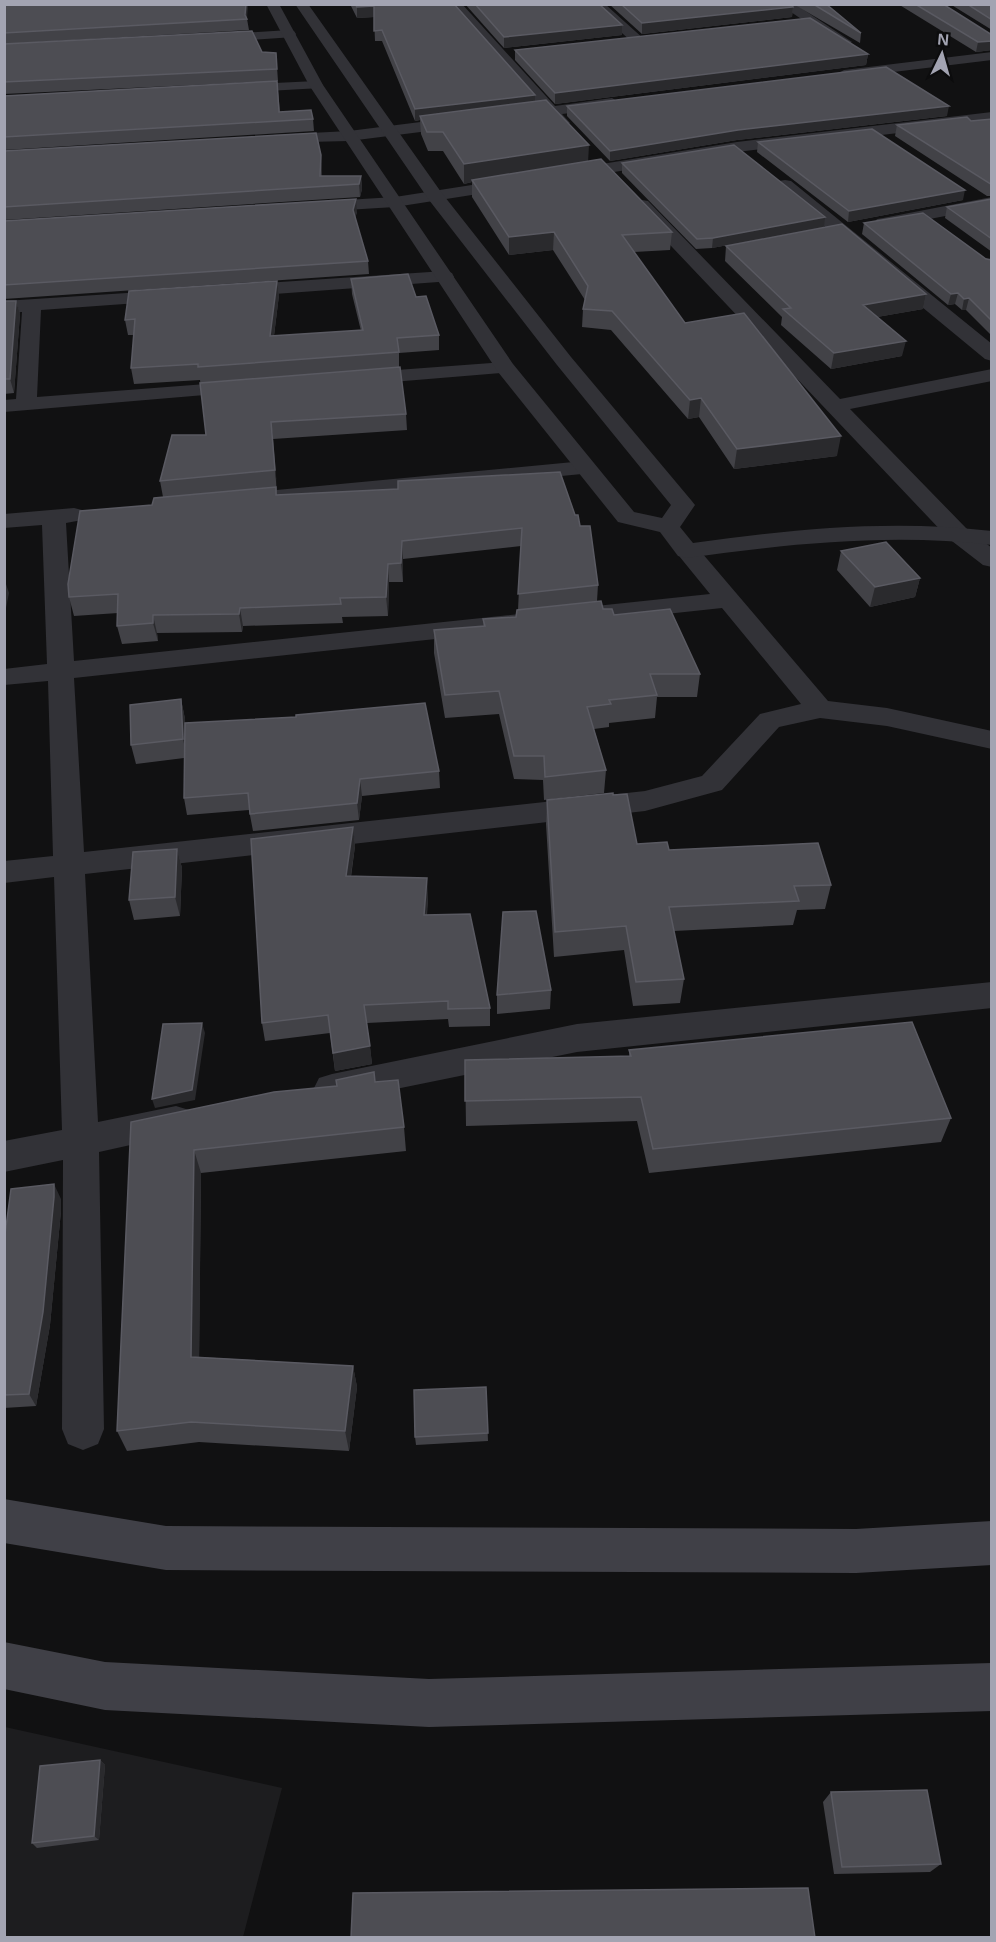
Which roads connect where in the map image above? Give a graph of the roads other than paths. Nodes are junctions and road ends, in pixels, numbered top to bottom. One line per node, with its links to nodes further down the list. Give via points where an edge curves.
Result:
1 (272, 4): 8 (street)
2 (301, 4): 24 (street)
3 (454, 4): 12 (street)
4 (596, 4): 10 (street, via 644,40)
5 (785, 4): 6 (street)
6 (812, 22): 7 (street); 14 (street)
7 (789, 24)
8 (289, 34): 9 (street); 17 (street)
9 (194, 39)
10 (615, 43)
11 (522, 52): 12 (street)
12 (499, 55): 21 (street)
13 (992, 56): 14 (street)
14 (888, 69): 15 (street); 16 (street)
15 (830, 76)
16 (908, 81)
17 (316, 85): 18 (street); 27 (street)
18 (220, 90)
19 (632, 101): 21 (street)
20 (948, 107): 23 (street)
21 (550, 111): 24 (street); 28 (street)
22 (992, 117): 23 (street)
23 (968, 119): 25 (street); 26 (street)
24 (389, 131): 27 (street); 37 (street)
25 (874, 131): 30 (street); 31 (street)
26 (992, 133)
27 (349, 136): 29 (street); 38 (street)
28 (574, 136)
29 (254, 141)
30 (894, 144)
31 (737, 147): 33 (street); 34 (street)
32 (591, 152): 34 (street)
33 (754, 161)
34 (607, 168): 37 (street); 46 (street)
35 (772, 175): 43 (street)
36 (963, 190): 39 (street)
37 (435, 196): 38 (street); 65 (street, via 683,505)
38 (395, 201): 40 (street); 47 (street)
39 (987, 203): 41 (street)
40 (300, 208)
41 (925, 215): 42 (street); 43 (street)
42 (944, 229)
43 (843, 230): 44 (street); 52 (street)
44 (820, 235)
45 (716, 255): 46 (street)
46 (693, 259): 59 (street)
47 (445, 277): 48 (street); 53 (street)
48 (221, 292)
49 (186, 295): 50 (street)
50 (32, 306): 51 (street); 57 (street)
51 (4, 308)
52 (992, 355)
53 (505, 368): 55 (street); 60 (street)
54 (992, 375): 59 (street)
55 (342, 380)
56 (260, 386): 57 (street)
57 (26, 404): 58 (street)
58 (4, 406)
59 (835, 406): 66 (street)
60 (584, 468): 61 (street); 65 (street, via 626,517)
61 (243, 500)
62 (101, 513): 63 (street)
63 (54, 517): 64 (street); 71 (street)
64 (4, 521)
65 (668, 526): 68 (street)
66 (957, 533): 67 (street); 68 (street, via 866,530); 69 (street)
67 (992, 538)
68 (687, 551): 70 (street)
69 (992, 560)
70 (728, 600): 71 (street); 73 (street)
71 (61, 671): 72 (street); 75 (street)
72 (4, 677)
73 (820, 709): 74 (street, via 887,717); 75 (street, via 770,720 712,783 645,801)
74 (992, 740)
75 (69, 865): 76 (street); 80 (street)
76 (4, 872)
77 (992, 995): 78 (street, via 577,1038)
78 (298, 1095)
79 (207, 1114): 80 (street)
80 (81, 1141): 81 (street); 82 (street)
81 (4, 1157)
82 (83, 1430)
83 (4, 1521): 84 (main road, via 165,1548 856,1551)
84 (992, 1544)
85 (4, 1665): 86 (main road, via 105,1686 429,1703)
86 (992, 1687)

